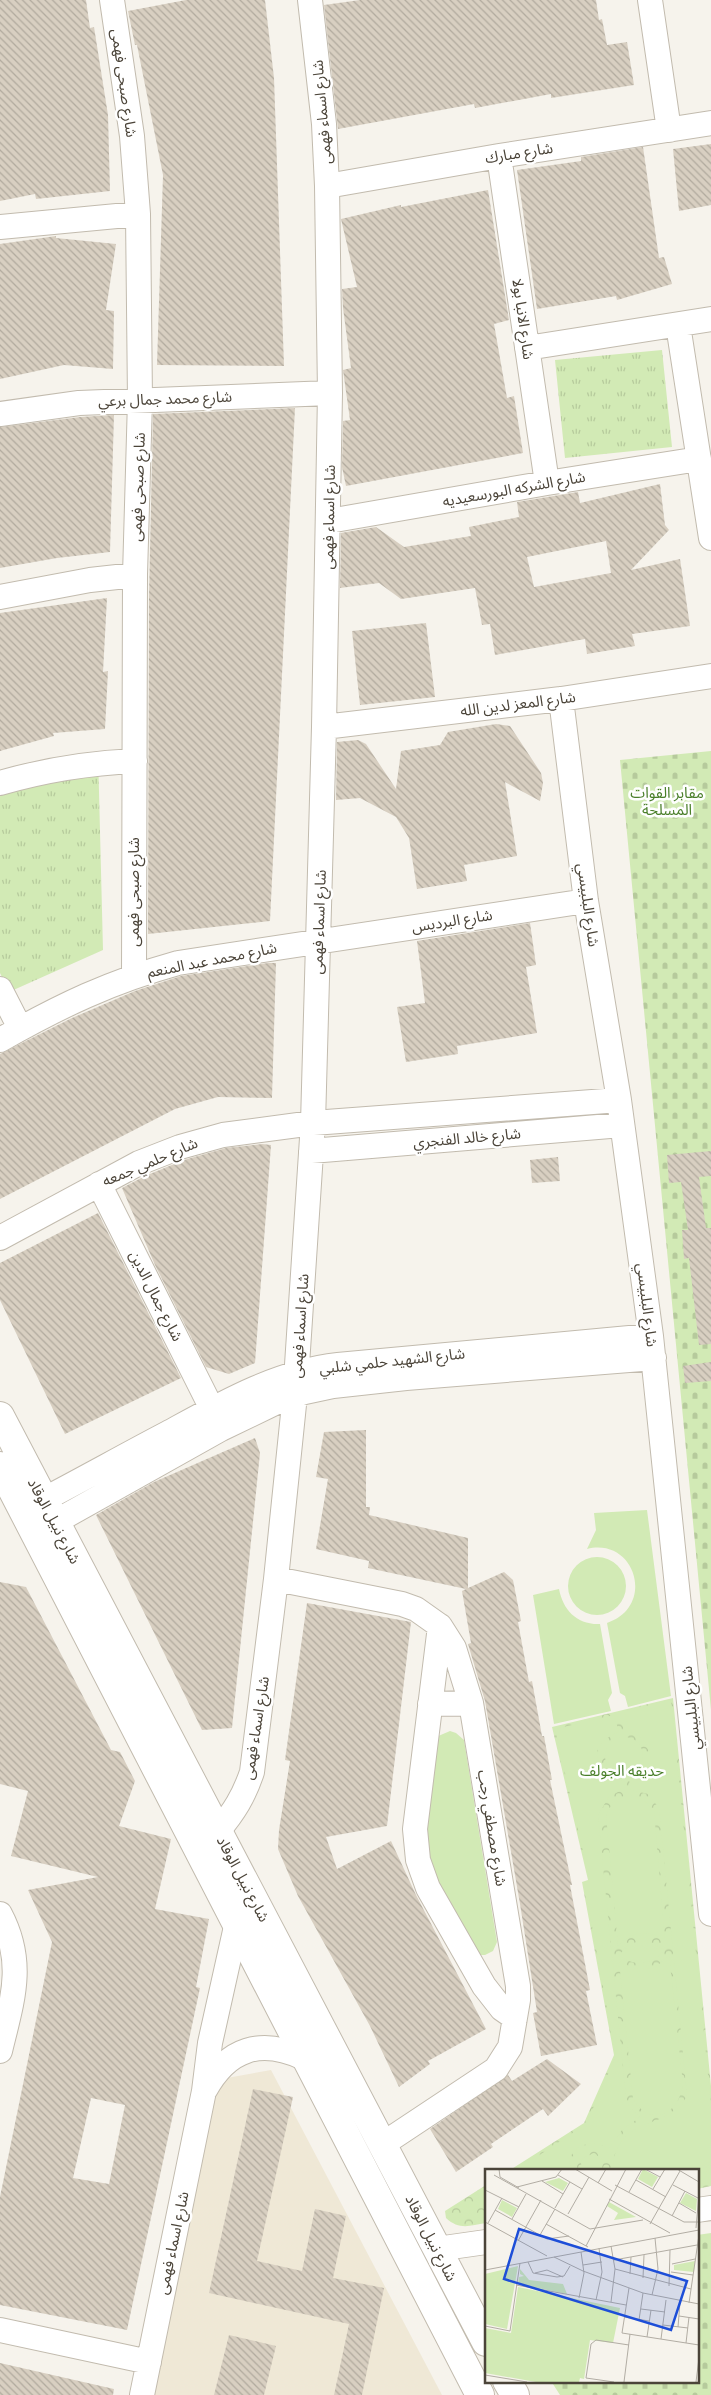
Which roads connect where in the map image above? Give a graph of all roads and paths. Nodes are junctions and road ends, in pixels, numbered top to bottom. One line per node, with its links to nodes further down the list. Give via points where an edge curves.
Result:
1 (112, 0): 8 (street, شارع صبحى فهمى, via 132,136)
2 (310, 0): 7 (street, شارع اسماء فهمى, via 324,124)
3 (650, 0): 5 (street)
4 (711, 123): 5 (street, شارع مبارك)
5 (669, 130): 6 (street, شارع مبارك)
6 (499, 156): 7 (street, شارع مبارك); 12 (street, شارع الانبا بولا)
7 (327, 186): 13 (street, شارع اسماء فهمى)
8 (138, 214): 9 (street); 14 (street, شارع صبحى فهمى)
9 (0, 227)
10 (711, 319): 11 (street)
11 (678, 325): 12 (street); 16 (street)
12 (527, 348): 17 (street, شارع الانبا بولا)
13 (330, 393): 14 (street, شارع محمد جمال برعي); 18 (street, شارع اسماء فهمى)
14 (140, 400): 15 (street, شارع محمد جمال برعي, via 79,403); 20 (street, شارع صبحى فهمى)
15 (0, 414)
16 (699, 459): 17 (street, شارع الشركه البورسعيديه); 19 (street)
17 (548, 483): 18 (street, شارع الشركه البورسعيديه)
18 (329, 521): 24 (street, شارع اسماء فهمى)
19 (711, 538)
20 (135, 575): 21 (street, via 44,587); 25 (street, شارع صبحى فهمى)
21 (0, 597)
22 (711, 676): 23 (street, شارع المعز لدين الله)
23 (561, 700): 24 (street, شارع المعز لدين الله); 27 (street, شارع البلبيسي)
24 (324, 727): 28 (street, شارع اسماء فهمى)
25 (135, 761): 26 (street, via 71,766); 29 (street, شارع صبحى فهمى)
26 (0, 783)
27 (586, 901): 28 (street, شارع البرديس); 33 (street, شارع البلبيسي)
28 (318, 942): 29 (street, شارع محمد عبد المنعم, via 214,956); 34 (street, شارع اسماء فهمى)
29 (134, 976): 31 (street, شارع محمد عبد المنعم, via 57,1008)
30 (0, 989): 31 (street)
31 (20, 1028): 32 (street, شارع محمد عبد المنعم)
32 (0, 1040)
33 (619, 1100): 34 (street, شارع خالد الفنجري); 35 (street, شارع البلبيسي)
34 (312, 1123): 36 (street, شارع اسماء فهمى); 37 (street, شارع حلمي جمعه, via 223,1134 180,1147)
35 (622, 1125): 36 (street, شارع خالد الفنجري); 39 (street, شارع البلبيسي)
36 (311, 1151): 40 (street, شارع اسماء فهمى)
37 (99, 1184): 38 (street, شارع حلمي جمعه); 41 (street, شارع جمال الدين)
38 (0, 1238)
39 (652, 1347): 40 (street, شارع الشهيد حلمي شلبي, via 338,1364); 51 (street, شارع البلبيسي)
40 (296, 1384): 41 (street, شارع الشهيد حلمي شلبي); 44 (street, شارع الشهيد حلمي شلبي, via 221,1429); 45 (street, شارع اسماء فهمى)
41 (212, 1409): 44 (street, شارع الشهيد حلمي شلبي)
42 (0, 1416): 44 (street, شارع نبيل الوقاد)
43 (0, 1466): 44 (street, شارع نبيل الوقاد)
44 (29, 1507): 49 (street, شارع نبيل الوقاد); 52 (street, شارع نبيل الوقاد)
45 (276, 1579): 46 (street, شارع مصطفي رجب, via 402,1604); 49 (street, شارع اسماء فهمى, via 252,1772 236,1810)
46 (440, 1626): 47 (street, شارع مصطفي رجب, via 454,1648); 48 (street)
47 (471, 1703): 48 (street); 53 (street, شارع مصطفي رجب, via 518,1986)
48 (430, 1704): 53 (street, via 415,1829 418,1860 428,1888 484,1986 502,2009)
49 (218, 1831): 57 (street, شارع نبيل الوقاد)
50 (0, 1914): 54 (street, via 14,1947 16,1965)
51 (711, 1914)
52 (237, 1922): 55 (street, شارع نبيل الوقاد); 56 (street, شارع اسماء فهمى, via 210,2043)
53 (515, 2018): 57 (street, شارع مصطفي رجب, via 510,2048 496,2069)
54 (0, 2051)
55 (304, 2058): 56 (street, شارع اسماء فهمى, via 286,2049 266,2046 246,2050 228,2059); 67 (street, شارع نبيل الوقاد)
56 (204, 2091): 64 (street, شارع اسماء فهمى)
57 (383, 2144): 61 (street, شارع نبيل الوقاد)
58 (711, 2208): 59 (street)
59 (698, 2210)
60 (485, 2242): 61 (street)
61 (437, 2250): 63 (street, شارع نبيل الوقاد)
62 (0, 2330): 64 (street)
63 (485, 2340)
64 (149, 2362): 66 (street, شارع اسماء فهمى)
65 (508, 2382): 68 (street)
66 (142, 2395)
67 (480, 2395)
68 (514, 2395)

